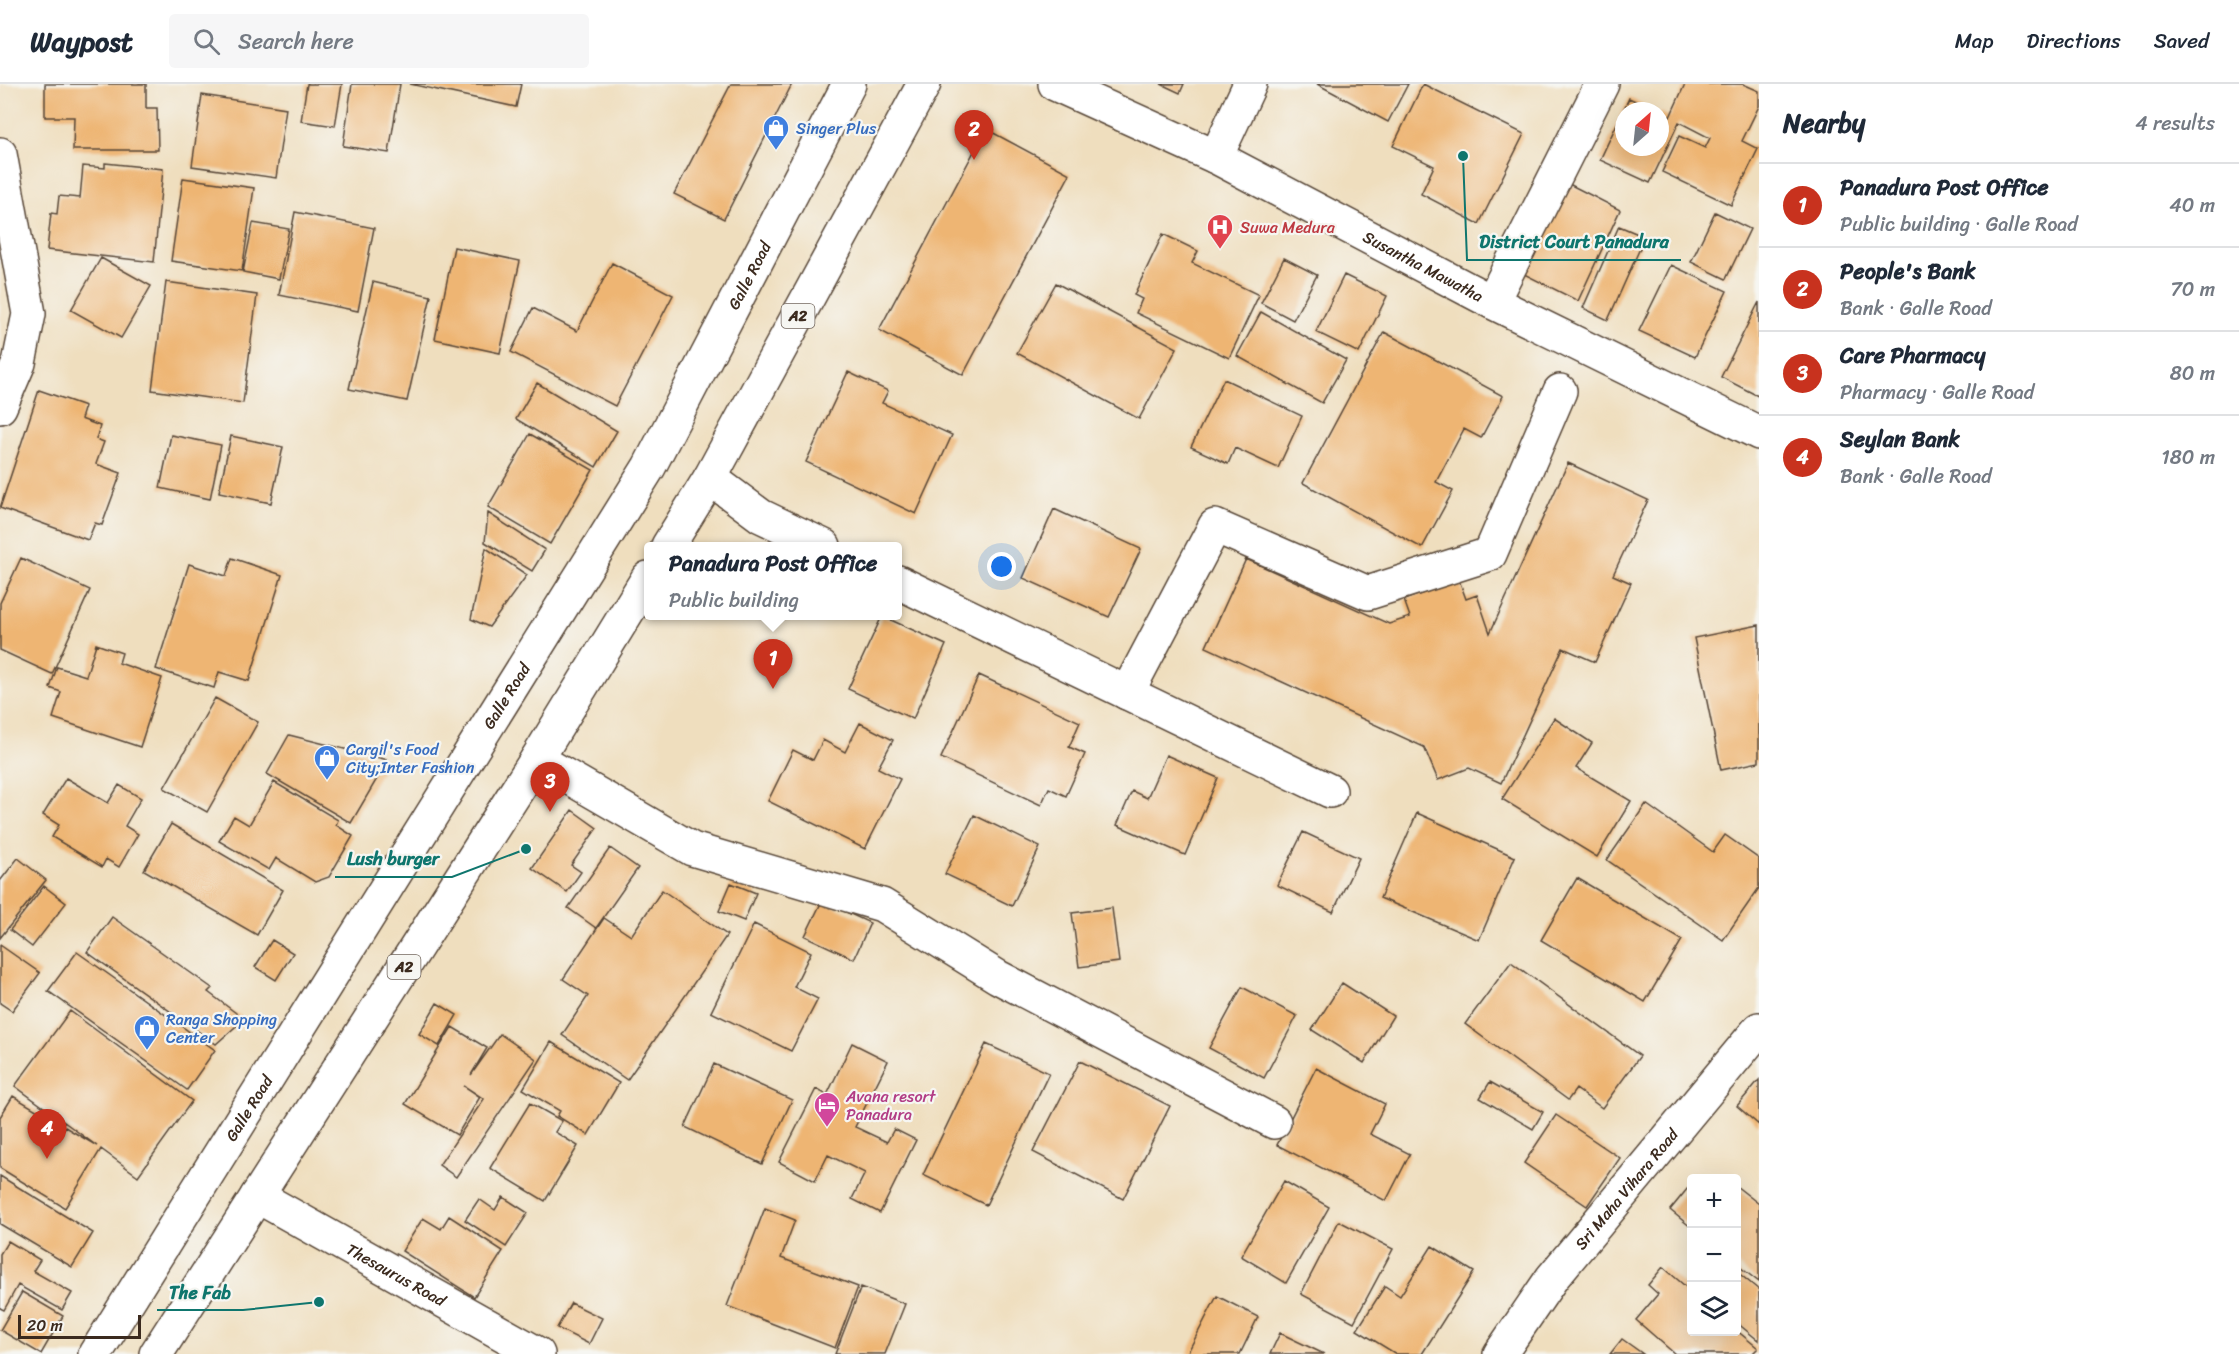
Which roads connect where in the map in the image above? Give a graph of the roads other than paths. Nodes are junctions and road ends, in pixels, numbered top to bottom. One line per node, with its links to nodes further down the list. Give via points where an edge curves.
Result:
1 (849, 84): 23 (main road, Galle Road, via 648,467)
2 (924, 84): 12 (main road, A2)
3 (1055, 84): 7 (main road, Susantha Mawatha)
4 (1250, 84): 7 (main road)
5 (1602, 84): 8 (main road)
6 (0, 154): 10 (main road, via 29,314 19,363)
7 (1216, 157): 8 (main road, Susantha Mawatha)
8 (1492, 302): 11 (main road, Susantha Mawatha)
9 (1560, 392): 17 (main road, via 1490,554 1368,593 1215,526)
10 (0, 407)
11 (1759, 433)
12 (710, 478): 13 (main road, A2); 14 (main road, via 761,516)
13 (670, 542)
14 (816, 542)
15 (902, 584): 17 (main road)
16 (644, 585): 18 (main road, A2)
17 (1127, 693): 19 (main road)
18 (537, 759): 21 (main road, via 692,849 882,905 998,977); 22 (main road, A2)
19 (1330, 791)
20 (1759, 1029): 26 (main road, Sri Maha Vihara Road, via 1552,1278)
21 (1274, 1122)
22 (257, 1196): 24 (main road, A2); 25 (main road, Thesaurus Road)
23 (95, 1354)
24 (156, 1354)
25 (538, 1354)
26 (1500, 1354)

